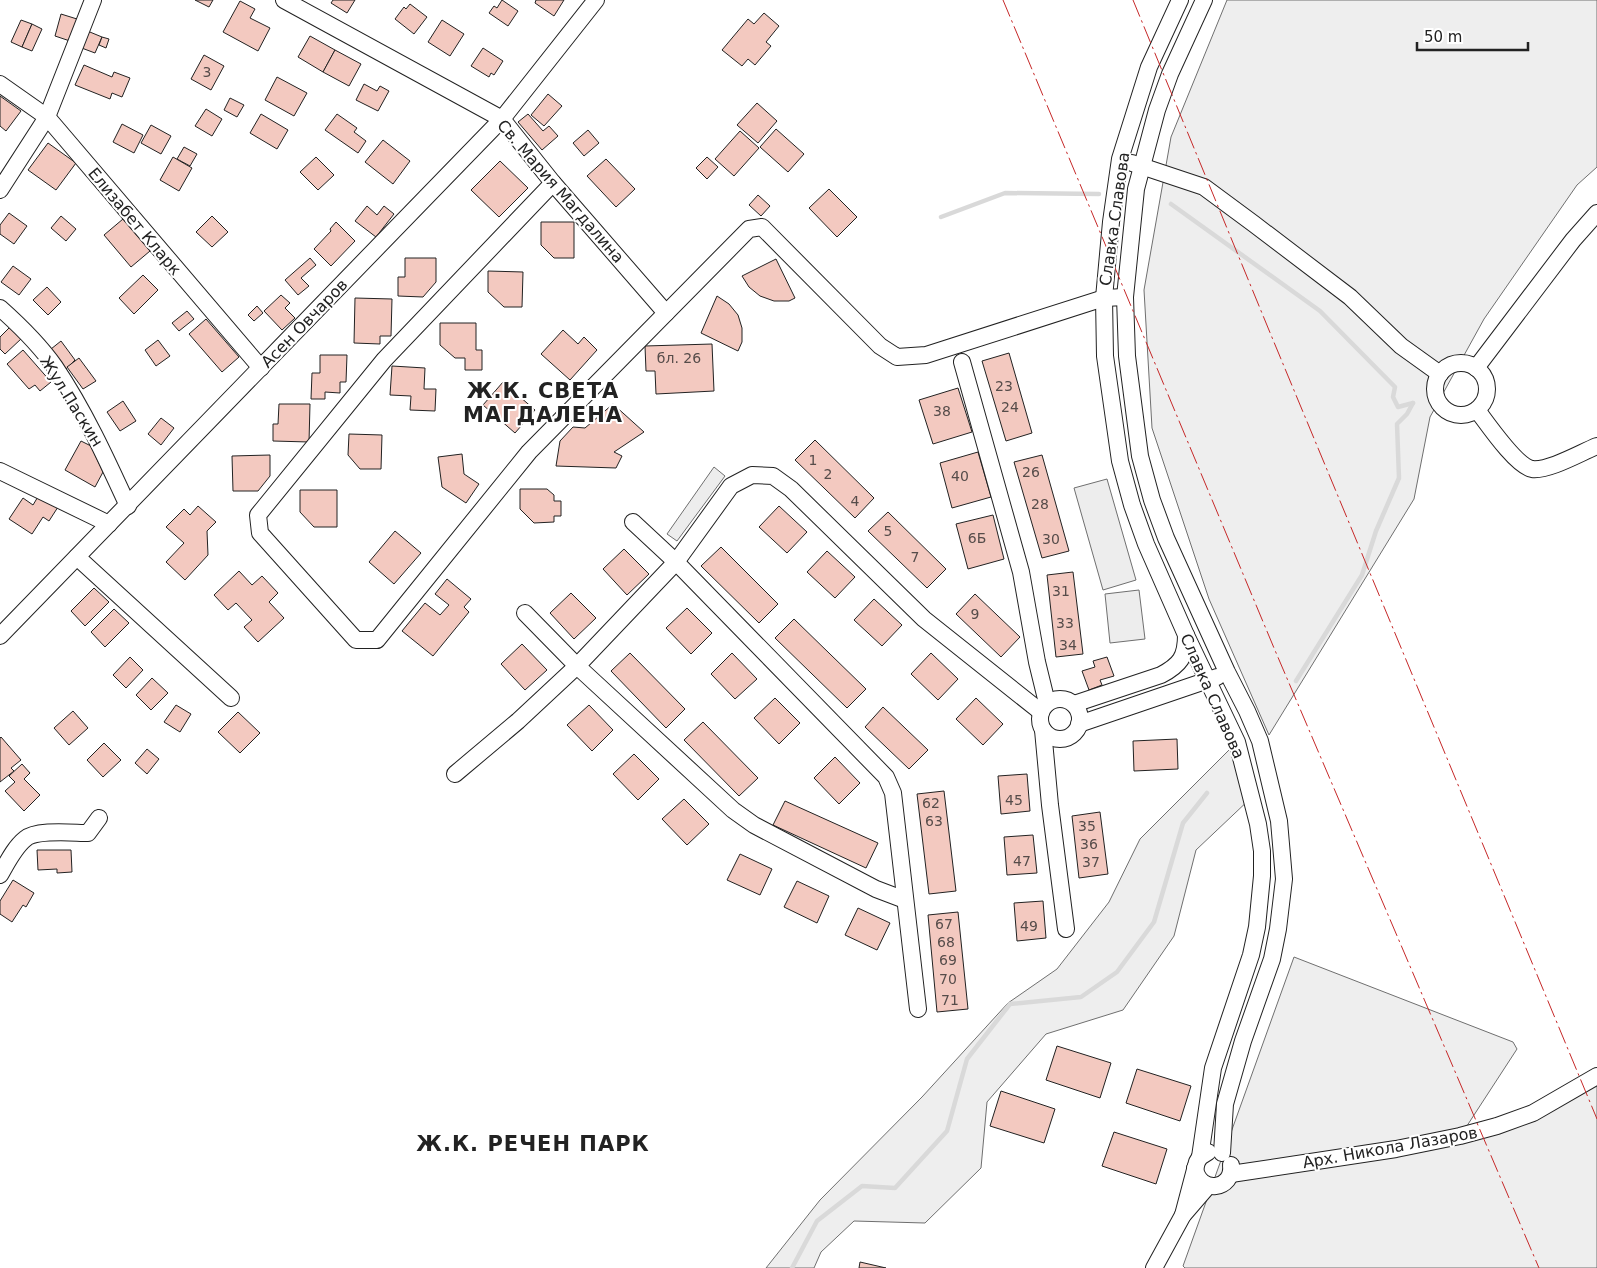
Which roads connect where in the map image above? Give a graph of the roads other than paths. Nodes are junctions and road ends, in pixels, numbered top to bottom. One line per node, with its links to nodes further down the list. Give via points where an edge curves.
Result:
1 (93, 0): 8 (street)
2 (284, 0): 6 (street, Св. Мария Магдалина)
3 (596, 0): 9 (street, Асен Овчаров)
4 (1180, 0): 10 (street, Славка Славова, via 1149,67)
5 (1204, 0): 11 (street, Славка Славова, via 1170,74)
6 (307, 5): 9 (street, Св. Мария Магдалина)
7 (0, 84): 8 (street, Елизабет Кларк)
8 (47, 117): 13 (street); 20 (street, Елизабет Кларк)
9 (502, 119): 12 (street, Св. Мария Магдалина); 20 (street, Асен Овчаров)
10 (1120, 159): 11 (street); 16 (street, Славка Славова)
11 (1142, 166): 15 (street, Славка Славова, via 1136,188); 22 (street, via 1204,187 1350,297 1401,346)
12 (553, 183): 18 (street, Св. Мария Магдалина); 18 (street, via 384,360 258,515 260,533 356,640 377,640 529,452)
13 (0, 190)
14 (1597, 213): 21 (street)
15 (1125, 297): 16 (street, Славка Славова); 35 (street, Славка Славова, via 1127,356 1140,456 1166,538)
16 (1104, 298): 18 (street, via 926,354 897,357 880,346 762,227 749,229); 32 (street, Славка Славова, via 1105,356 1120,461 1146,544)
17 (0, 308): 26 (street, Жул Паскин, via 54,366 97,438)
18 (666, 313)
19 (962, 362): 39 (street, via 1021,572)
20 (261, 368): 26 (street, Асен Овчаров)
21 (1476, 368): 22 (street, via 1469,364 1453,364); 23 (street, via 1486,381 1487,389 1486,397)
22 (1440, 374): 23 (street, via 1436,381 1440,404 1446,410 1461,415)
23 (1476, 410): 24 (street, via 1512,455 1526,467 1548,467)
24 (1597, 446)
25 (0, 471): 28 (street)
26 (128, 506): 28 (street, Асен Овчаров)
27 (633, 522): 30 (street)
28 (110, 524): 29 (street, Асен Овчаров)
29 (77, 558): 33 (street, Асен Овчаров); 37 (street)
30 (676, 562): 34 (street); 39 (street, via 731,486 752,475 773,476 924,619); 47 (street, via 886,777 893,794)
31 (525, 613): 34 (street)
32 (1186, 635): 36 (street, Славка Славова); 38 (street, via 1186,649 1181,660 1161,676)
33 (0, 636)
34 (577, 666): 43 (street); 47 (street, via 754,826 876,889)
35 (1227, 672): 36 (street); 51 (street, Славка Славова, via 1260,742 1279,821 1284,879 1272,959 1225,1104)
36 (1207, 681): 40 (street); 52 (street, Славка Славова, via 1237,742 1258,824 1262,876 1251,955 1213,1068)
37 (231, 698)
38 (1074, 704): 39 (street, via 1064,699 1052,700); 40 (street)
39 (1044, 707): 41 (street, via 1040,723)
40 (1079, 724): 42 (street, via 1074,733)
41 (1043, 730): 42 (street, via 1048,735); 44 (street)
42 (1061, 738): 44 (street)
43 (456, 774)
44 (1047, 775): 48 (street)
45 (99, 818): 46 (street, via 88,833 42,833 26,837)
46 (0, 875)
47 (905, 900): 49 (street)
48 (1066, 929)
49 (918, 1009)
50 (1597, 1076): 53 (street, Арх. Никола Лазаров, via 1533,1113 1488,1128 1396,1149)
51 (1222, 1153): 52 (street, via 1210,1151); 53 (street, via 1230,1162)
52 (1198, 1162): 54 (street, via 1199,1179); 55 (street)
53 (1231, 1174): 54 (street, via 1219,1186)
54 (1208, 1186): 55 (street)
55 (1183, 1215): 56 (street)
56 (1154, 1268)

